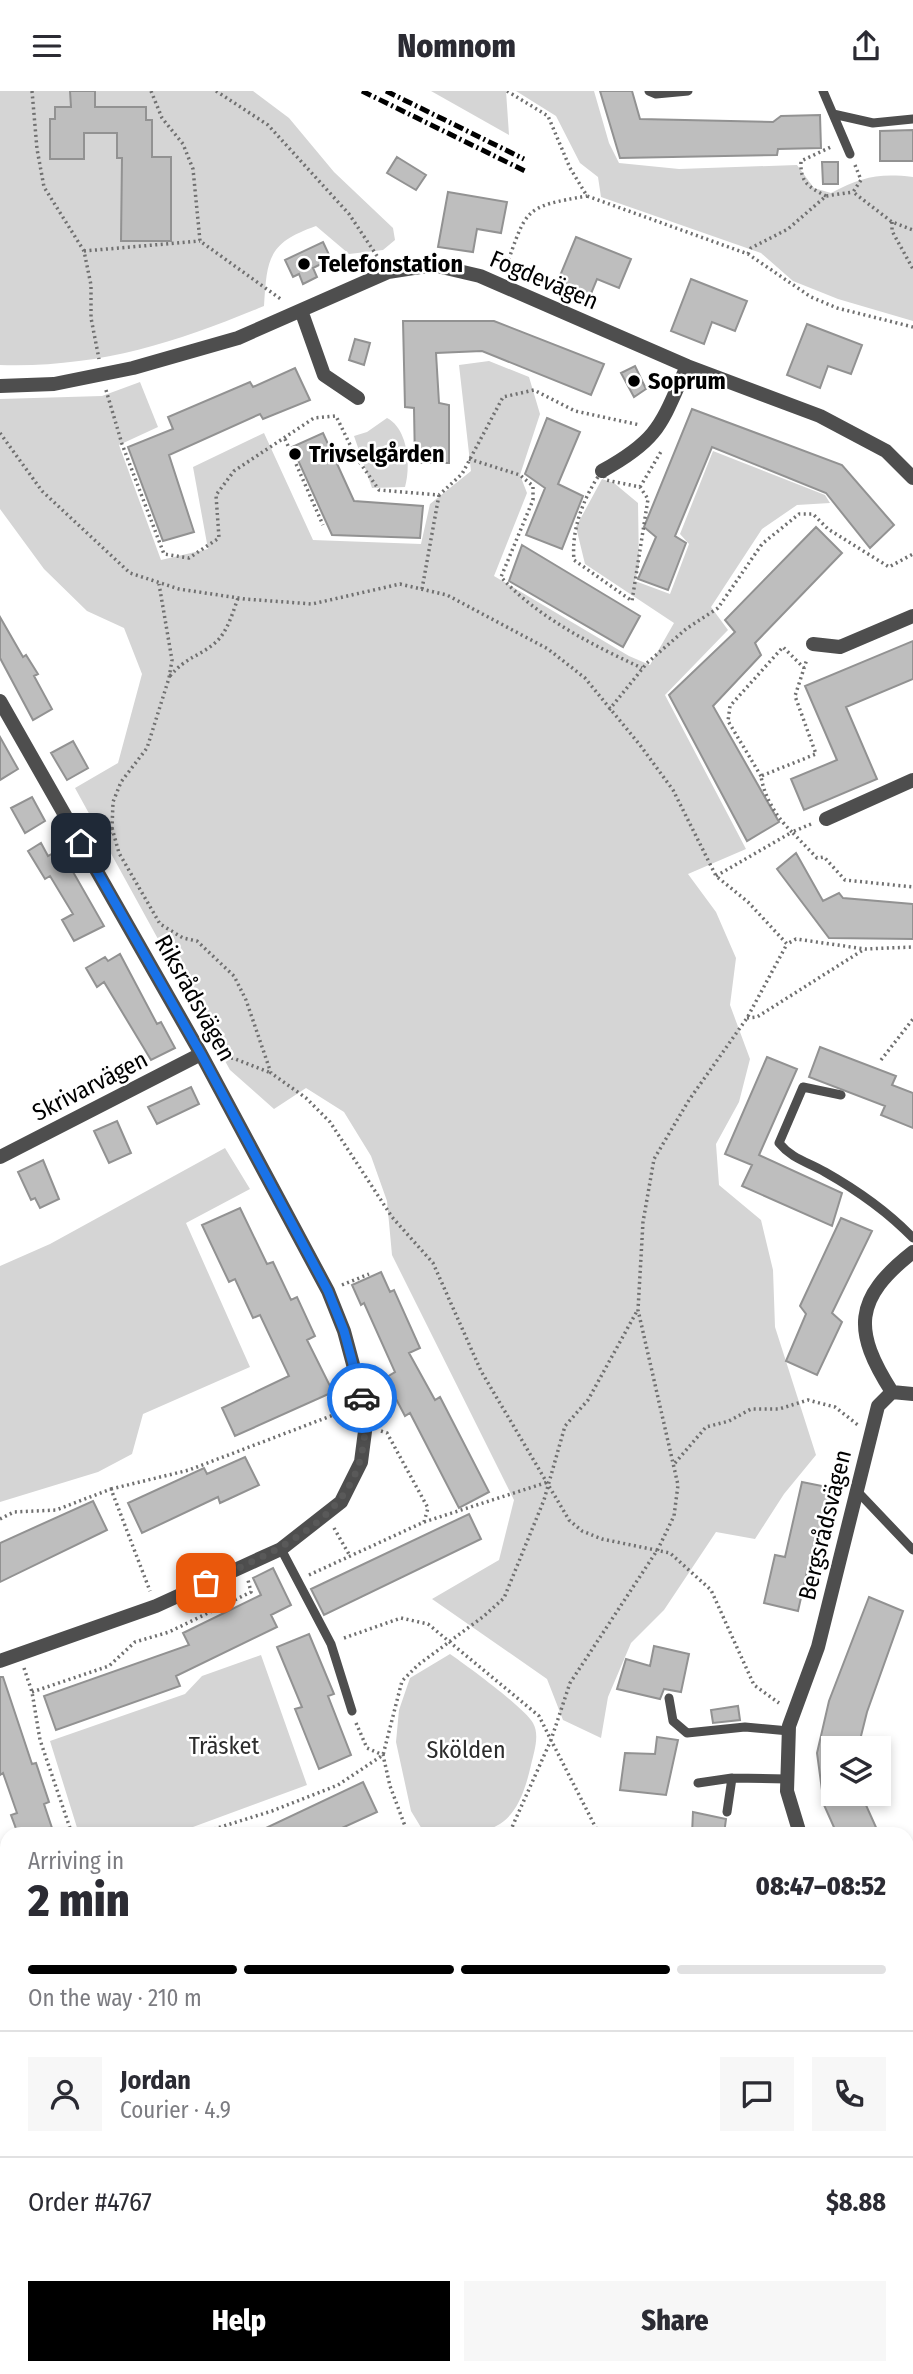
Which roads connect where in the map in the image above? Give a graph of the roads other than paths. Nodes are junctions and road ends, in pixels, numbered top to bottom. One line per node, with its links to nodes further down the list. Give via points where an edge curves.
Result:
1 (649, 91): 2 (lane)
2 (688, 91)
3 (823, 91): 4 (lane)
4 (833, 114): 5 (lane, via 873,123); 6 (lane)
5 (913, 119)
6 (850, 154)
7 (302, 313): 8 (street, Fogdevägen, via 388,272 433,265 480,276); 9 (street, Fogdevägen, via 238,338 102,376); 10 (street, via 324,375)
8 (687, 366): 11 (street, via 659,429 634,453); 12 (street, Fogdevägen, via 860,435 886,451)
9 (0, 386)
10 (358, 398)
11 (602, 471)
12 (913, 478)
13 (913, 616): 14 (street, via 840,647)
14 (813, 644)
15 (0, 701): 18 (street, Riksrådsvägen)
16 (913, 780): 17 (street)
17 (826, 819)
18 (204, 1060): 20 (street, Skrivarvägen); 26 (street, Riksrådsvägen, via 328,1291 363,1402 366,1425 361,1462 341,1502)
19 (841, 1095): 21 (lane, via 803,1087 779,1143 789,1155 826,1172)
20 (0, 1157)
21 (913, 1238)
22 (913, 1252): 23 (street, via 883,1277 863,1318 870,1357)
23 (892, 1392): 24 (street); 25 (street, Bergsrådsvägen, via 878,1406)
24 (913, 1394)
25 (857, 1491): 27 (lane); 31 (street, Bergsrådsvägen, via 818,1647)
26 (281, 1549): 28 (street, Riksrådsvägen, via 156,1606); 30 (lane, via 331,1644)
27 (913, 1550)
28 (0, 1661)
29 (669, 1698): 31 (lane, via 673,1721 687,1733 745,1727)
30 (352, 1711)
31 (789, 1731): 33 (street, Bergsrådsvägen)
32 (732, 1778): 33 (lane); 34 (lane); 35 (lane)
33 (787, 1779): 36 (street, Bergsrådsvägen)
34 (698, 1783)
35 (727, 1812)
36 (798, 1827)

